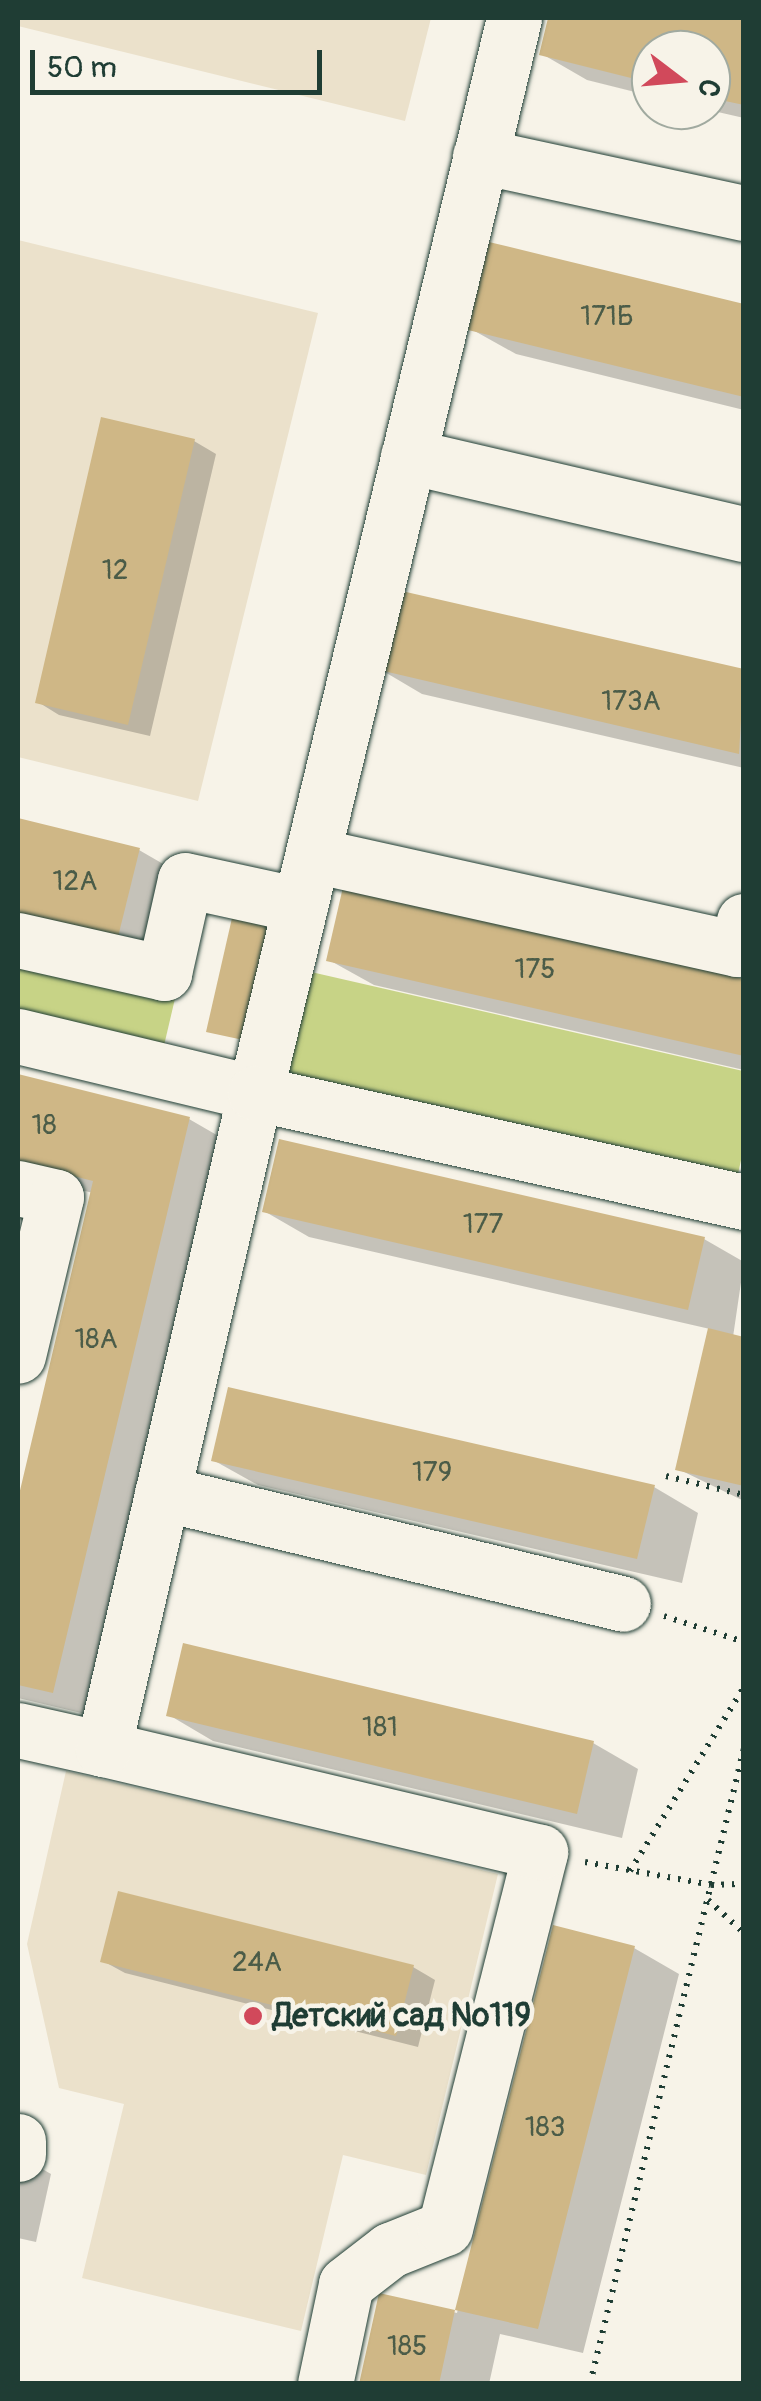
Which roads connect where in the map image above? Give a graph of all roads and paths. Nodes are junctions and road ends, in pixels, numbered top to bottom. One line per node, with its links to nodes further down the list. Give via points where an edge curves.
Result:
1 (514, 18): 2 (lane)
2 (480, 156): 3 (lane); 4 (lane)
3 (744, 213)
4 (408, 456): 5 (lane); 6 (lane)
5 (744, 534)
6 (306, 880): 7 (lane, via 737,948); 8 (lane, via 185,880 164,974); 10 (lane)
7 (744, 921)
8 (18, 940)
9 (18, 1036): 10 (lane)
10 (255, 1093): 12 (lane); 15 (lane)
11 (18, 1188): 13 (lane, via 56,1198)
12 (744, 1202)
13 (18, 1355)
14 (666, 1476): 16 (path)
15 (162, 1493): 17 (lane); 22 (lane)
16 (744, 1495)
17 (623, 1604): 18 (path)
18 (744, 1642)
19 (744, 1687): 24 (path)
20 (18, 1730): 22 (lane)
21 (744, 1748): 26 (path)
22 (103, 1749): 23 (lane)
23 (540, 1852): 24 (path); 31 (lane, via 445,2228 390,2250 346,2284)
24 (630, 1871): 26 (path)
25 (744, 1884): 26 (path)
26 (711, 1885): 27 (path)
27 (708, 1899): 28 (path); 32 (path)
28 (744, 1933)
29 (18, 2141): 30 (lane)
30 (18, 2154)
31 (324, 2384)
32 (590, 2384)

